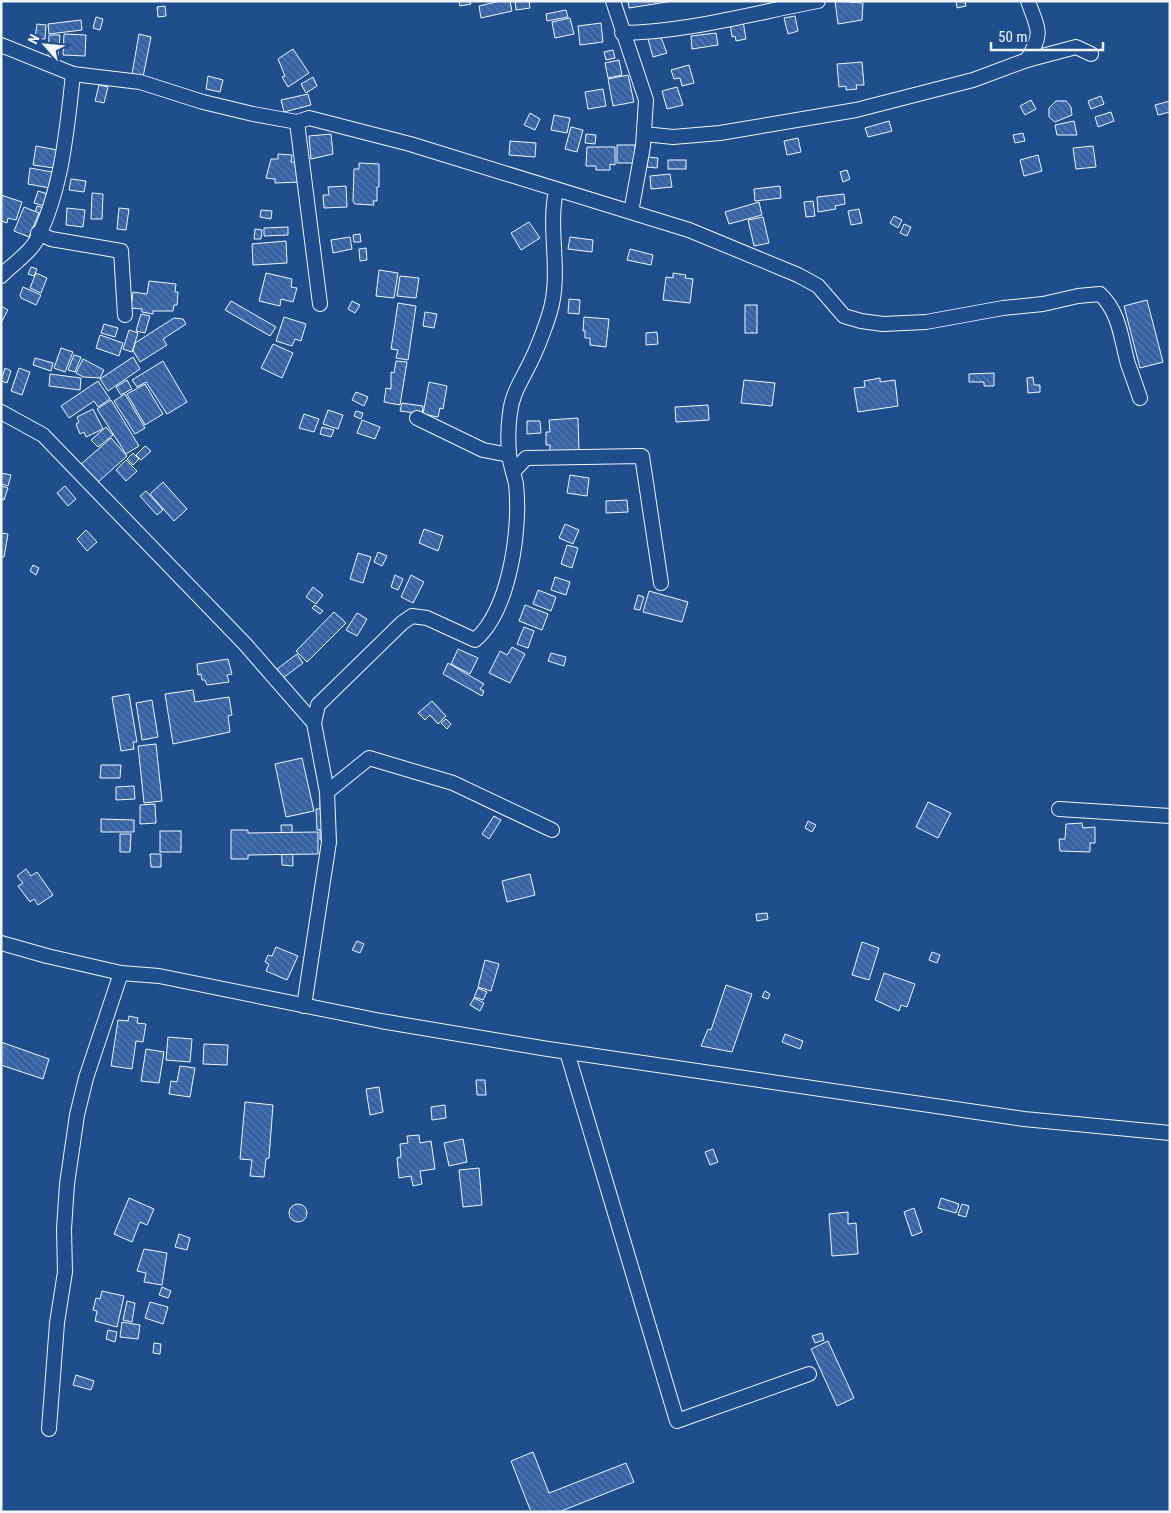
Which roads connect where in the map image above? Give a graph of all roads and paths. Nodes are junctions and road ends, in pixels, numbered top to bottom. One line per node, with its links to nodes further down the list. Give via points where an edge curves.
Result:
1 (613, 1): 4 (street)
2 (818, 1): 4 (street, via 746,16)
3 (1028, 1): 7 (street, via 1039,32)
4 (622, 33): 10 (street, via 646,100)
5 (1, 44): 8 (street)
6 (1092, 54): 7 (street, via 1076,47)
7 (1027, 60): 10 (street, via 973,80 856,110 720,133 673,137)
8 (73, 74): 9 (street, via 140,82 203,102); 13 (street, via 67,133 53,200)
9 (297, 122): 11 (street, via 308,118 410,144); 15 (street)
10 (644, 134): 12 (street)
11 (556, 191): 12 (street); 20 (street, via 552,212 555,283 552,306 514,395 510,412)
12 (631, 212): 17 (street, via 689,230 798,275 818,286 844,316 861,321 883,324 926,322 1100,294 1110,304 1120,329)
13 (38, 233): 14 (street, via 35,242); 16 (street, via 51,239 121,251)
14 (1, 276)
15 (320, 304)
16 (125, 314)
17 (1140, 398)
18 (1, 412): 23 (street, via 43,435 245,644)
19 (417, 418): 20 (street, via 483,450)
20 (509, 454): 21 (street)
21 (513, 472): 22 (street, via 526,458 642,456); 23 (street, via 516,484 514,554 509,576 487,630 475,640 427,618 412,616 318,705)
22 (661, 583)
23 (314, 724): 24 (street)
24 (327, 792): 27 (street, via 369,758 453,783); 30 (street, via 330,842)
25 (1059, 809): 26 (street)
26 (1170, 816)
27 (552, 830)
28 (1, 942): 29 (street)
29 (120, 973): 30 (street, via 159,976); 34 (street, via 77,1115 67,1184 66,1272 57,1323)
30 (304, 1006): 31 (street)
31 (567, 1052): 32 (street, via 1024,1118); 33 (street, via 677,1421)
32 (1170, 1133)
33 (810, 1374)
34 (50, 1429)

